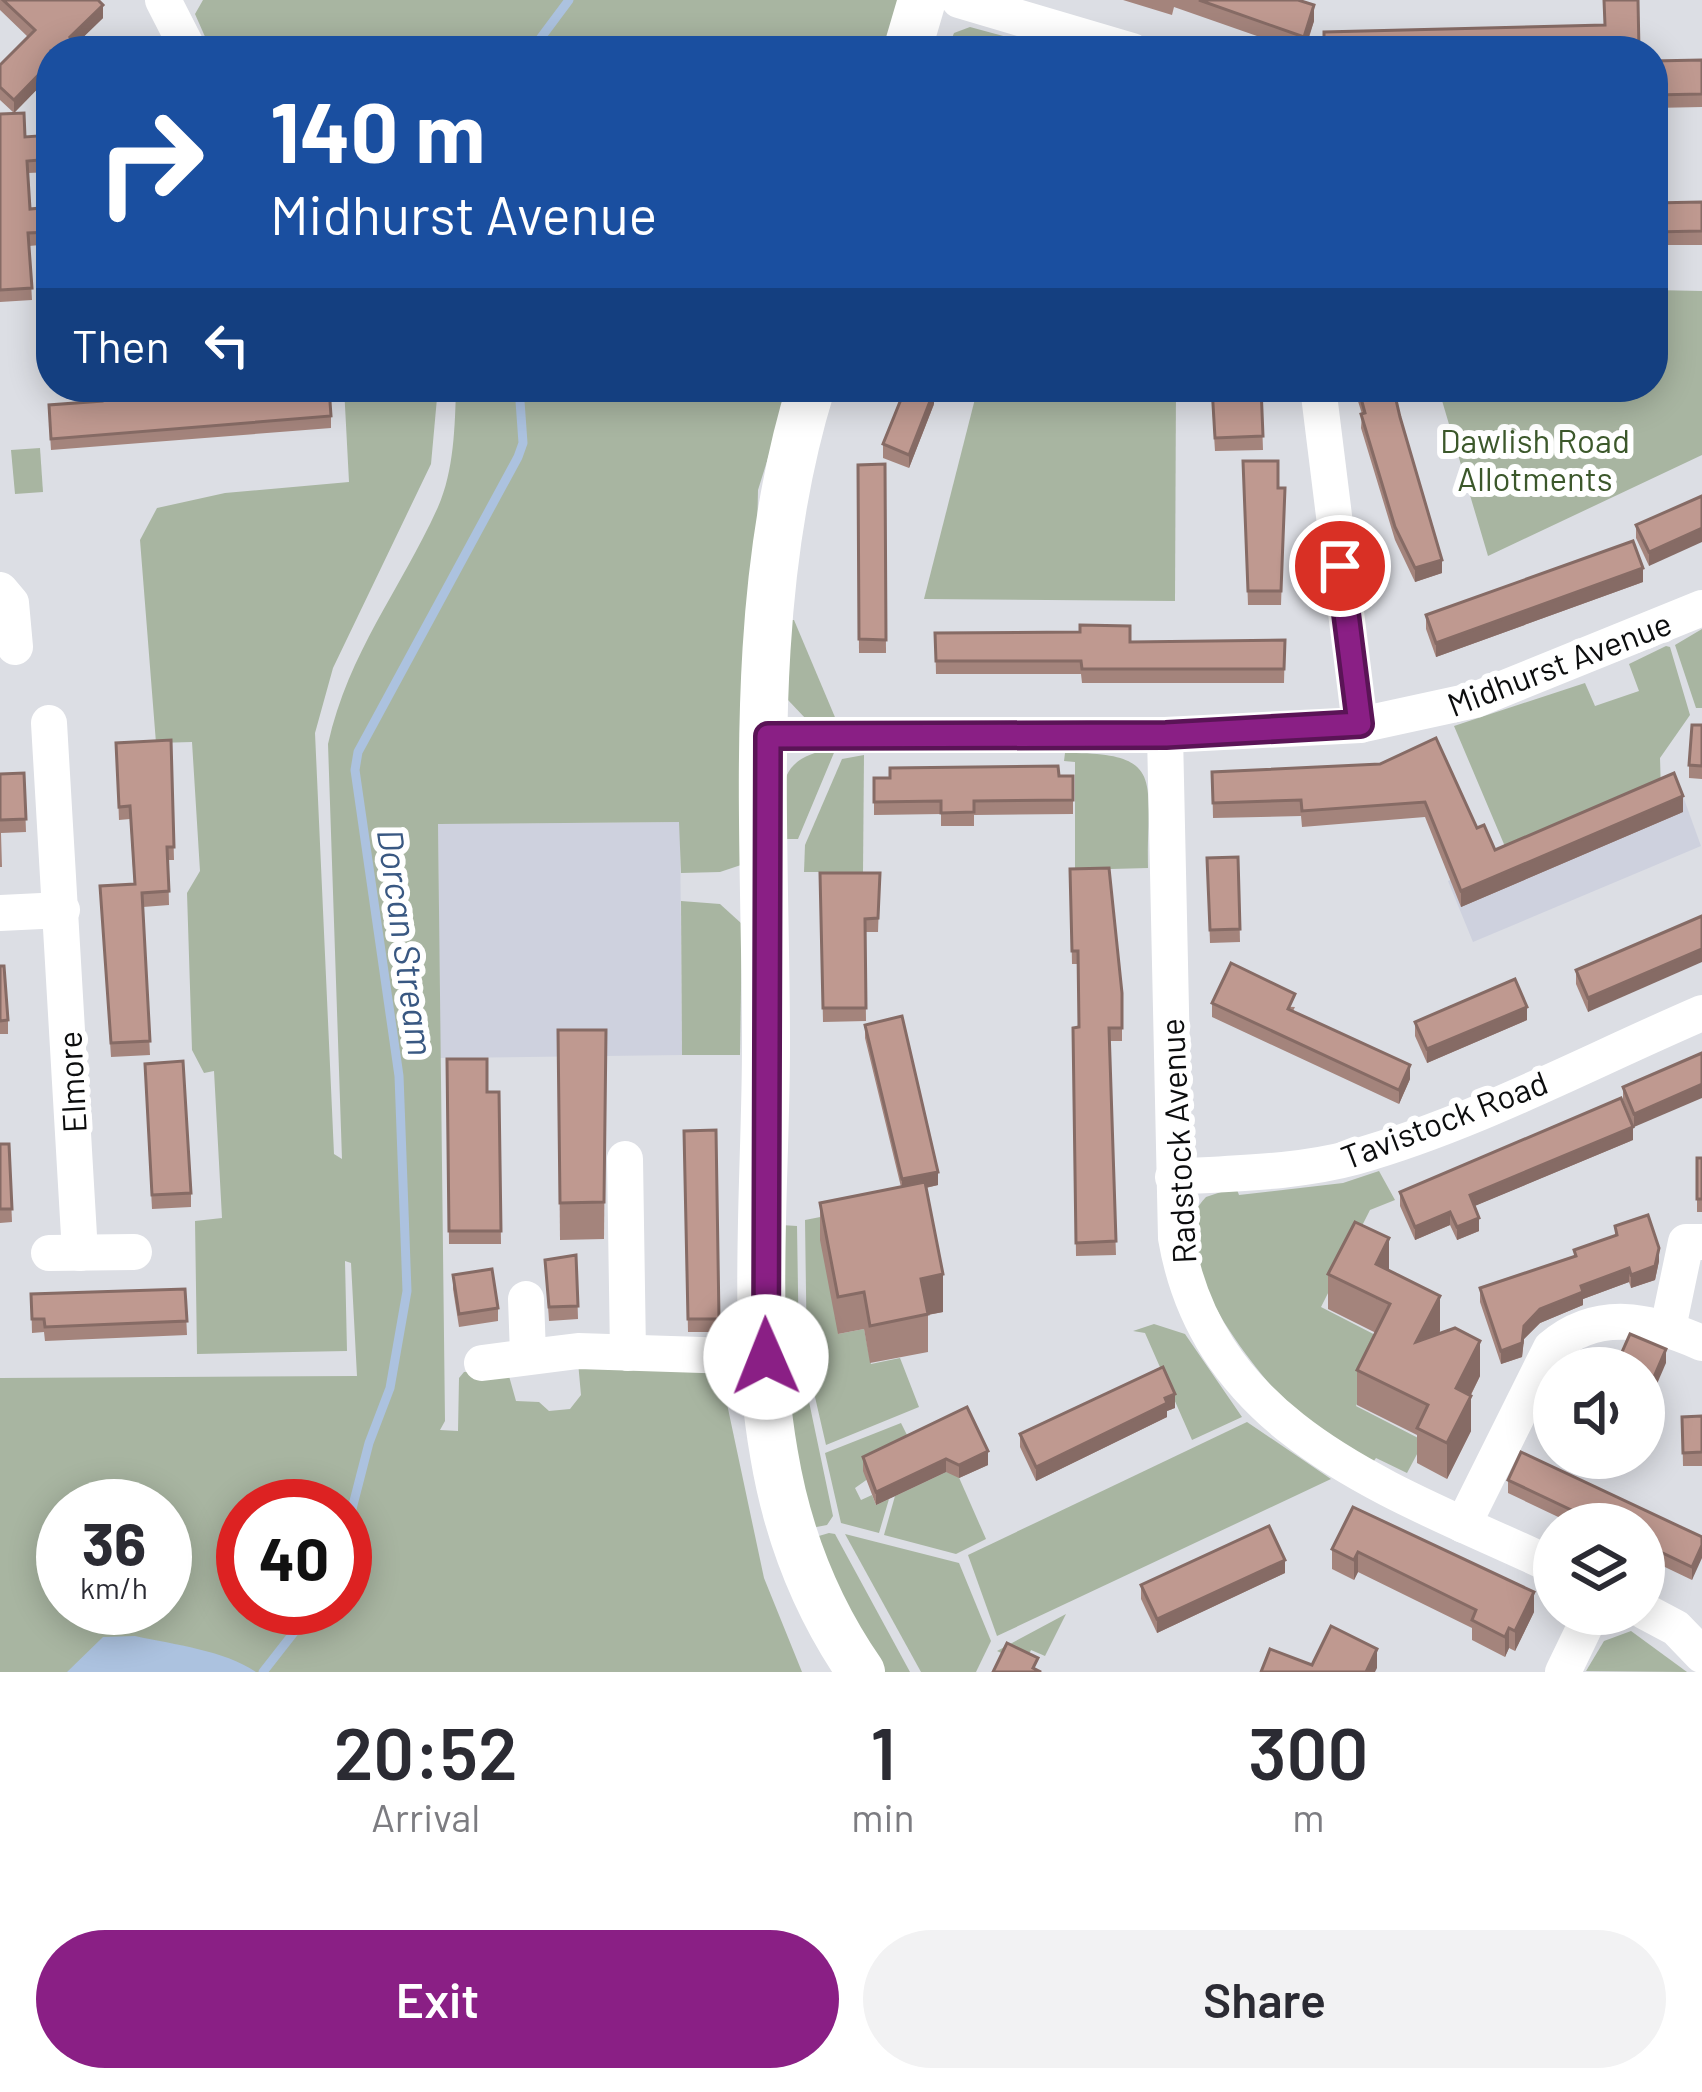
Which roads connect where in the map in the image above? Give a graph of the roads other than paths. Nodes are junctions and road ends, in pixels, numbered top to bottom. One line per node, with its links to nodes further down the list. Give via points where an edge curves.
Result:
1 (163, 0): 4 (street)
2 (922, 0): 5 (street)
3 (959, 0): 6 (street)
4 (181, 36)
5 (912, 36)
6 (1081, 36)
7 (807, 402): 15 (street, via 772,574)
8 (1320, 402): 13 (street)
9 (0, 590): 11 (street, via 11,604)
10 (1702, 608): 13 (street, Midhurst Avenue, via 1475,700)
11 (15, 647)
12 (49, 722): 16 (street, Elmore)
13 (1360, 724): 14 (street, Midhurst Avenue)
14 (1166, 735): 15 (street, Midhurst Avenue); 20 (street, Radstock Avenue)
15 (768, 736): 28 (street)
16 (62, 910): 17 (street); 22 (street, Elmore, via 64,1253)
17 (0, 913)
18 (1702, 1013): 20 (street, Tavistock Road, via 1357,1156 1276,1172)
19 (625, 1159): 26 (street)
20 (1173, 1177): 30 (street, Radstock Avenue, via 1185,1285 1209,1335 1265,1405 1358,1476)
21 (1702, 1242): 24 (street, via 1686,1242)
22 (134, 1252)
23 (526, 1299): 27 (street)
24 (1668, 1328): 25 (street); 30 (street, via 1598,1322 1550,1348)
25 (1702, 1343)
26 (628, 1353): 27 (street); 28 (street)
27 (528, 1354): 29 (street)
28 (766, 1357): 35 (street, via 789,1523)
29 (482, 1363)
30 (1463, 1525): 31 (street, Radstock Avenue)
31 (1533, 1557)
32 (1665, 1622): 34 (street)
33 (1581, 1635): 36 (street)
34 (1702, 1655)
35 (861, 1672)
36 (1563, 1672)

